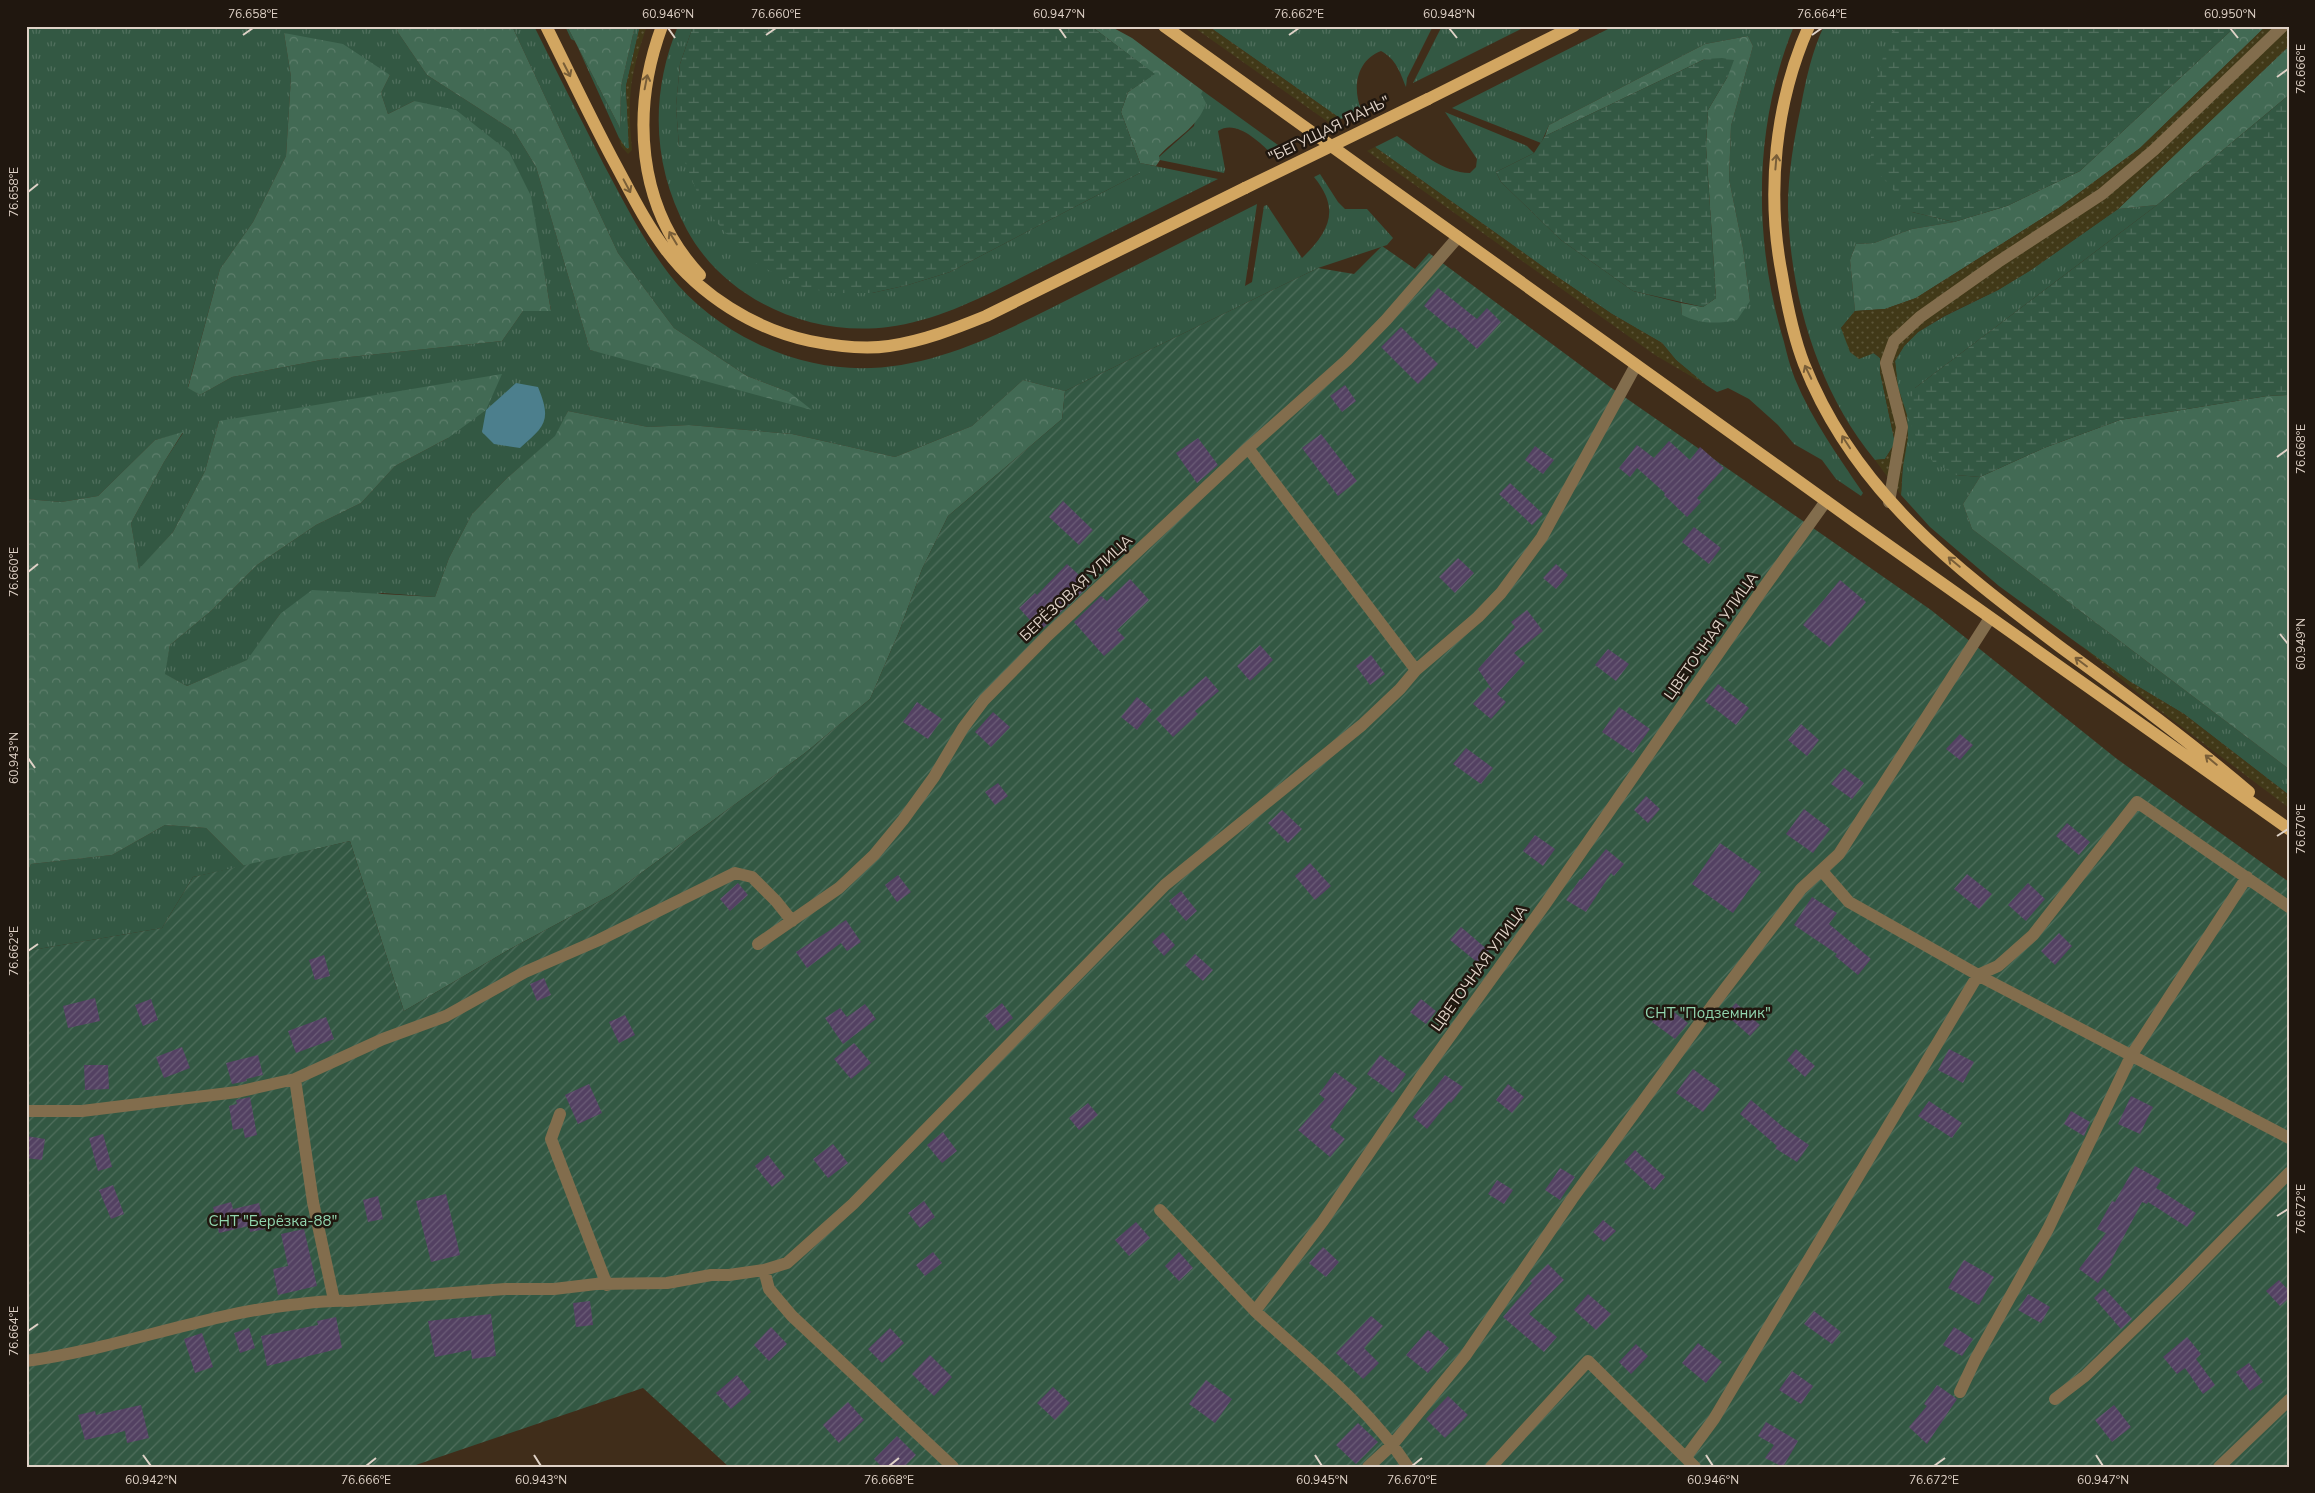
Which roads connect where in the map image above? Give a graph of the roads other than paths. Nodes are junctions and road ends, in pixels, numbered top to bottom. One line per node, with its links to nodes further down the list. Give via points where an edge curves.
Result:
1 (546, 26): 10 (main road, one-way to 10, via 641,213 666,251 708,291)
2 (662, 26): 10 (main road, one-way to 2, via 682,254 660,216 651,188 643,155 644,92 651,55)
3 (1156, 26): 8 (main road)
4 (1164, 26): 8 (main road)
5 (1574, 26): 10 (main road, "БЕГУЩАЯ ЛАНЬ", bridge, via 986,316 918,340 859,348 830,345 774,331)
6 (1809, 26): 14 (main road, one-way to 6, via 1829,416 1804,364 1789,315 1777,252 1774,211 1782,115 1790,76)
7 (2283, 26): 14 (street, via 2154,150 2102,194 1920,317 1894,341 1886,363 1902,427)
8 (1204, 55): 9 (main road)
9 (1458, 237): 11 (main road); 12 (street, БЕРЁЗОВАЯ УЛИЦА, via 1347,360)
10 (739, 314)
11 (1636, 365): 13 (main road); 16 (street, via 1524,564 1478,617)
12 (1248, 448): 16 (street); 21 (street, БЕРЁЗОВАЯ УЛИЦА, via 1048,635 984,700 934,777 874,855 839,888)
13 (1826, 501): 15 (main road); 34 (street, ЦВЕТОЧНАЯ УЛИЦА, via 1323,1221)
14 (1889, 502): 17 (main road, one-way to 14, via 2202,753 2002,603 1925,539)
15 (1990, 618): 17 (main road); 18 (street, via 1840,854)
16 (1416, 670): 31 (street, via 1362,724 1165,885 853,1204 787,1263)
17 (2289, 827)
18 (1822, 871): 23 (street, via 1849,902); 39 (street, via 1801,889 1712,1006 1572,1199 1465,1356)
19 (2247, 877): 20 (street); 23 (street, via 2137,802 2033,935 1998,966); 24 (street)
20 (2289, 907)
21 (792, 921): 22 (street, БЕРЁЗОВАЯ УЛИЦА); 25 (street, via 752,877 736,873 525,972 446,1016 383,1039)
22 (758, 944)
23 (1978, 975): 24 (street); 40 (street)
24 (2131, 1056): 28 (street); 36 (street, via 2048,1229)
25 (295, 1079): 26 (street, via 253,1090 159,1102 82,1111); 33 (street, via 314,1202)
26 (26, 1111)
27 (560, 1114): 32 (street, via 551,1139)
28 (2289, 1138)
29 (2289, 1173): 37 (street, via 2171,1293 2085,1376)
30 (1160, 1210): 34 (street)
31 (764, 1270): 32 (street, via 711,1275 667,1284); 41 (street, via 769,1289 792,1316)
32 (607, 1284): 33 (street)
33 (334, 1300): 35 (street, via 240,1312 83,1351)
34 (1255, 1311): 39 (street, via 1364,1412)
35 (26, 1361)
36 (1960, 1392)
37 (2055, 1399)
38 (2289, 1400): 45 (street)
39 (1393, 1444): 42 (street); 43 (street)
40 (1691, 1462): 44 (street, via 1588,1361)
41 (953, 1467)
42 (1368, 1467)
43 (1408, 1467)
44 (1491, 1467)
45 (2219, 1467)

